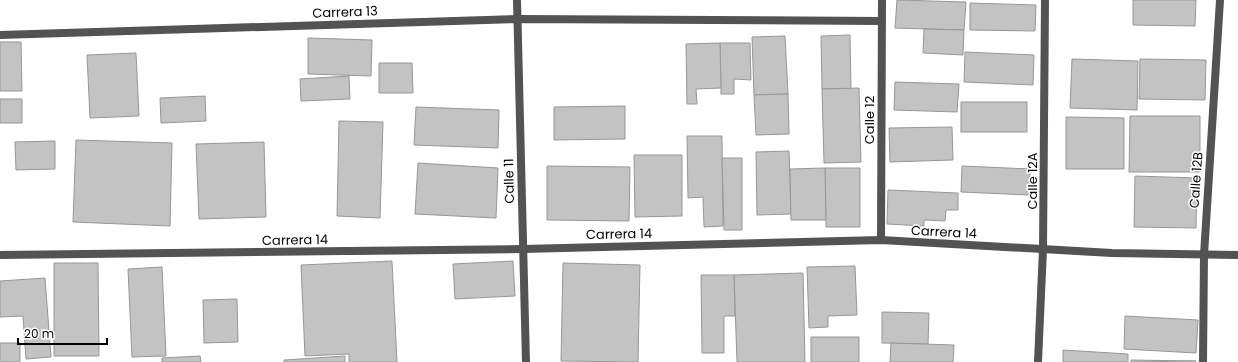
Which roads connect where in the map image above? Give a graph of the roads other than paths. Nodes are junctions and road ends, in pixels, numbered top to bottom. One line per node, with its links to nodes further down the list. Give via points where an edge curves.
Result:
1 (517, 0): 5 (street, Calle 11)
2 (882, 0): 6 (street, Calle 12)
3 (1045, 0): 10 (street, Calle 12A)
4 (1220, 0): 12 (street, Calle 12B)
5 (517, 19): 6 (street, Carrera 13); 7 (street, Carrera 13); 9 (street, Calle 11)
6 (882, 22): 8 (street, Calle 12)
7 (0, 35)
8 (881, 240): 9 (street, Carrera 14); 10 (street, Carrera 14)
9 (523, 249): 11 (street, Carrera 14); 14 (street, Calle 11)
10 (1043, 249): 12 (street, Carrera 14); 15 (street, Calle 12A)
11 (0, 255)
12 (1204, 255): 13 (street, Carrera 14); 16 (street, Calle 12B)
13 (1238, 255)
14 (526, 362)
15 (1038, 362)
16 (1203, 362)

